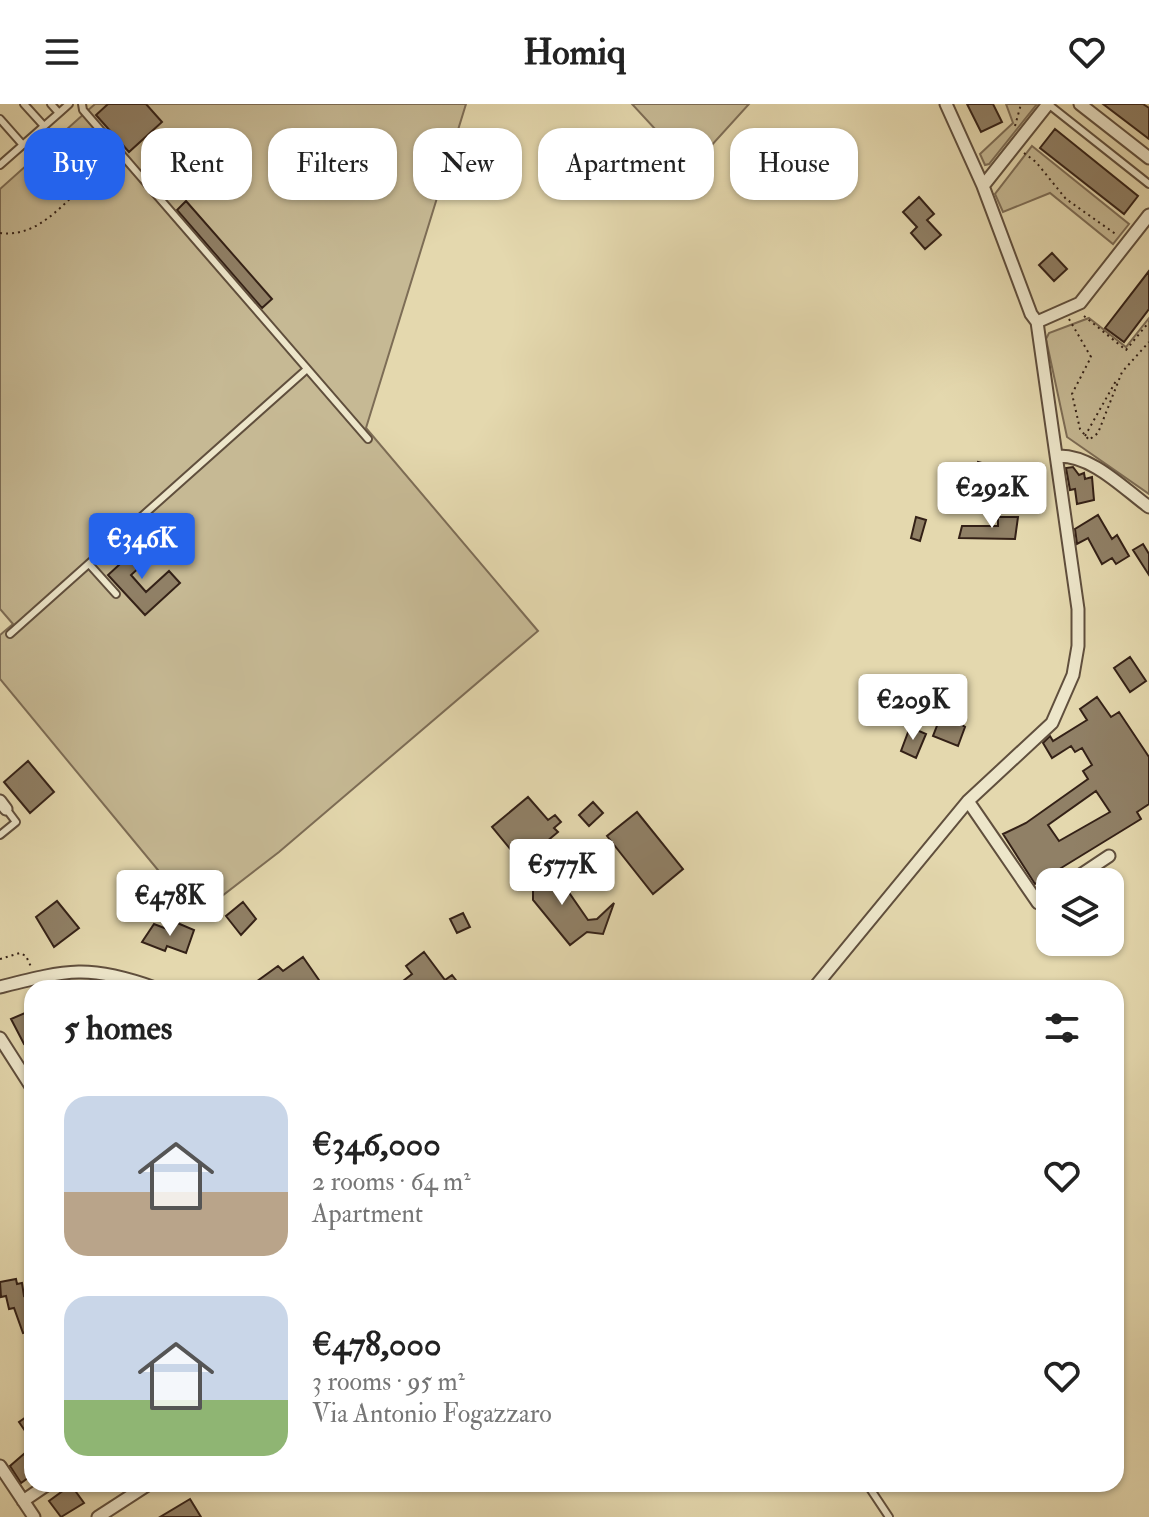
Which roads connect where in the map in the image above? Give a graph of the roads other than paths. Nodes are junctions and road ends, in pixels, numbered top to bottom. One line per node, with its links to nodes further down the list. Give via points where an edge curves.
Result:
1 (24, 104): 10 (lane)
2 (51, 104): 8 (lane)
3 (69, 104): 8 (lane)
4 (82, 104): 11 (lane)
5 (946, 104): 19 (street)
6 (1048, 104): 14 (lane); 19 (street)
7 (1080, 104): 12 (street)
8 (59, 113): 10 (lane)
9 (0, 119): 13 (lane)
10 (44, 126): 13 (lane)
11 (98, 128)
12 (1120, 135): 14 (lane); 15 (street)
13 (23, 145): 17 (lane)
14 (1107, 151): 18 (lane)
15 (1149, 158)
16 (125, 159): 22 (lane)
17 (0, 165)
18 (1149, 184)
19 (983, 186): 21 (street)
20 (1149, 215): 21 (street, via 1080,303)
21 (1037, 322): 24 (street)
22 (307, 369): 23 (lane); 26 (lane)
23 (368, 439)
24 (1058, 456): 25 (street, via 1092,465); 29 (street, via 1078,609 1073,675 1052,723)
25 (1149, 507)
26 (89, 564): 27 (lane); 28 (lane)
27 (116, 594)
28 (10, 634)
29 (968, 801): 34 (street); 37 (street)
30 (3, 805): 31 (lane, via 16,822)
31 (0, 835)
32 (1109, 856): 33 (street)
33 (1091, 868)
34 (1036, 900)
35 (29, 980): 36 (street, via 71,970)
36 (129, 980)
37 (821, 980)
38 (24, 981): 39 (street)
39 (0, 987)
40 (0, 1038): 41 (street)
41 (24, 1076)
42 (0, 1466): 46 (street)
43 (36, 1492): 46 (street)
44 (137, 1492): 48 (street)
45 (872, 1492): 49 (lane)
46 (23, 1501): 47 (street)
47 (34, 1517)
48 (98, 1517)
49 (889, 1517)

